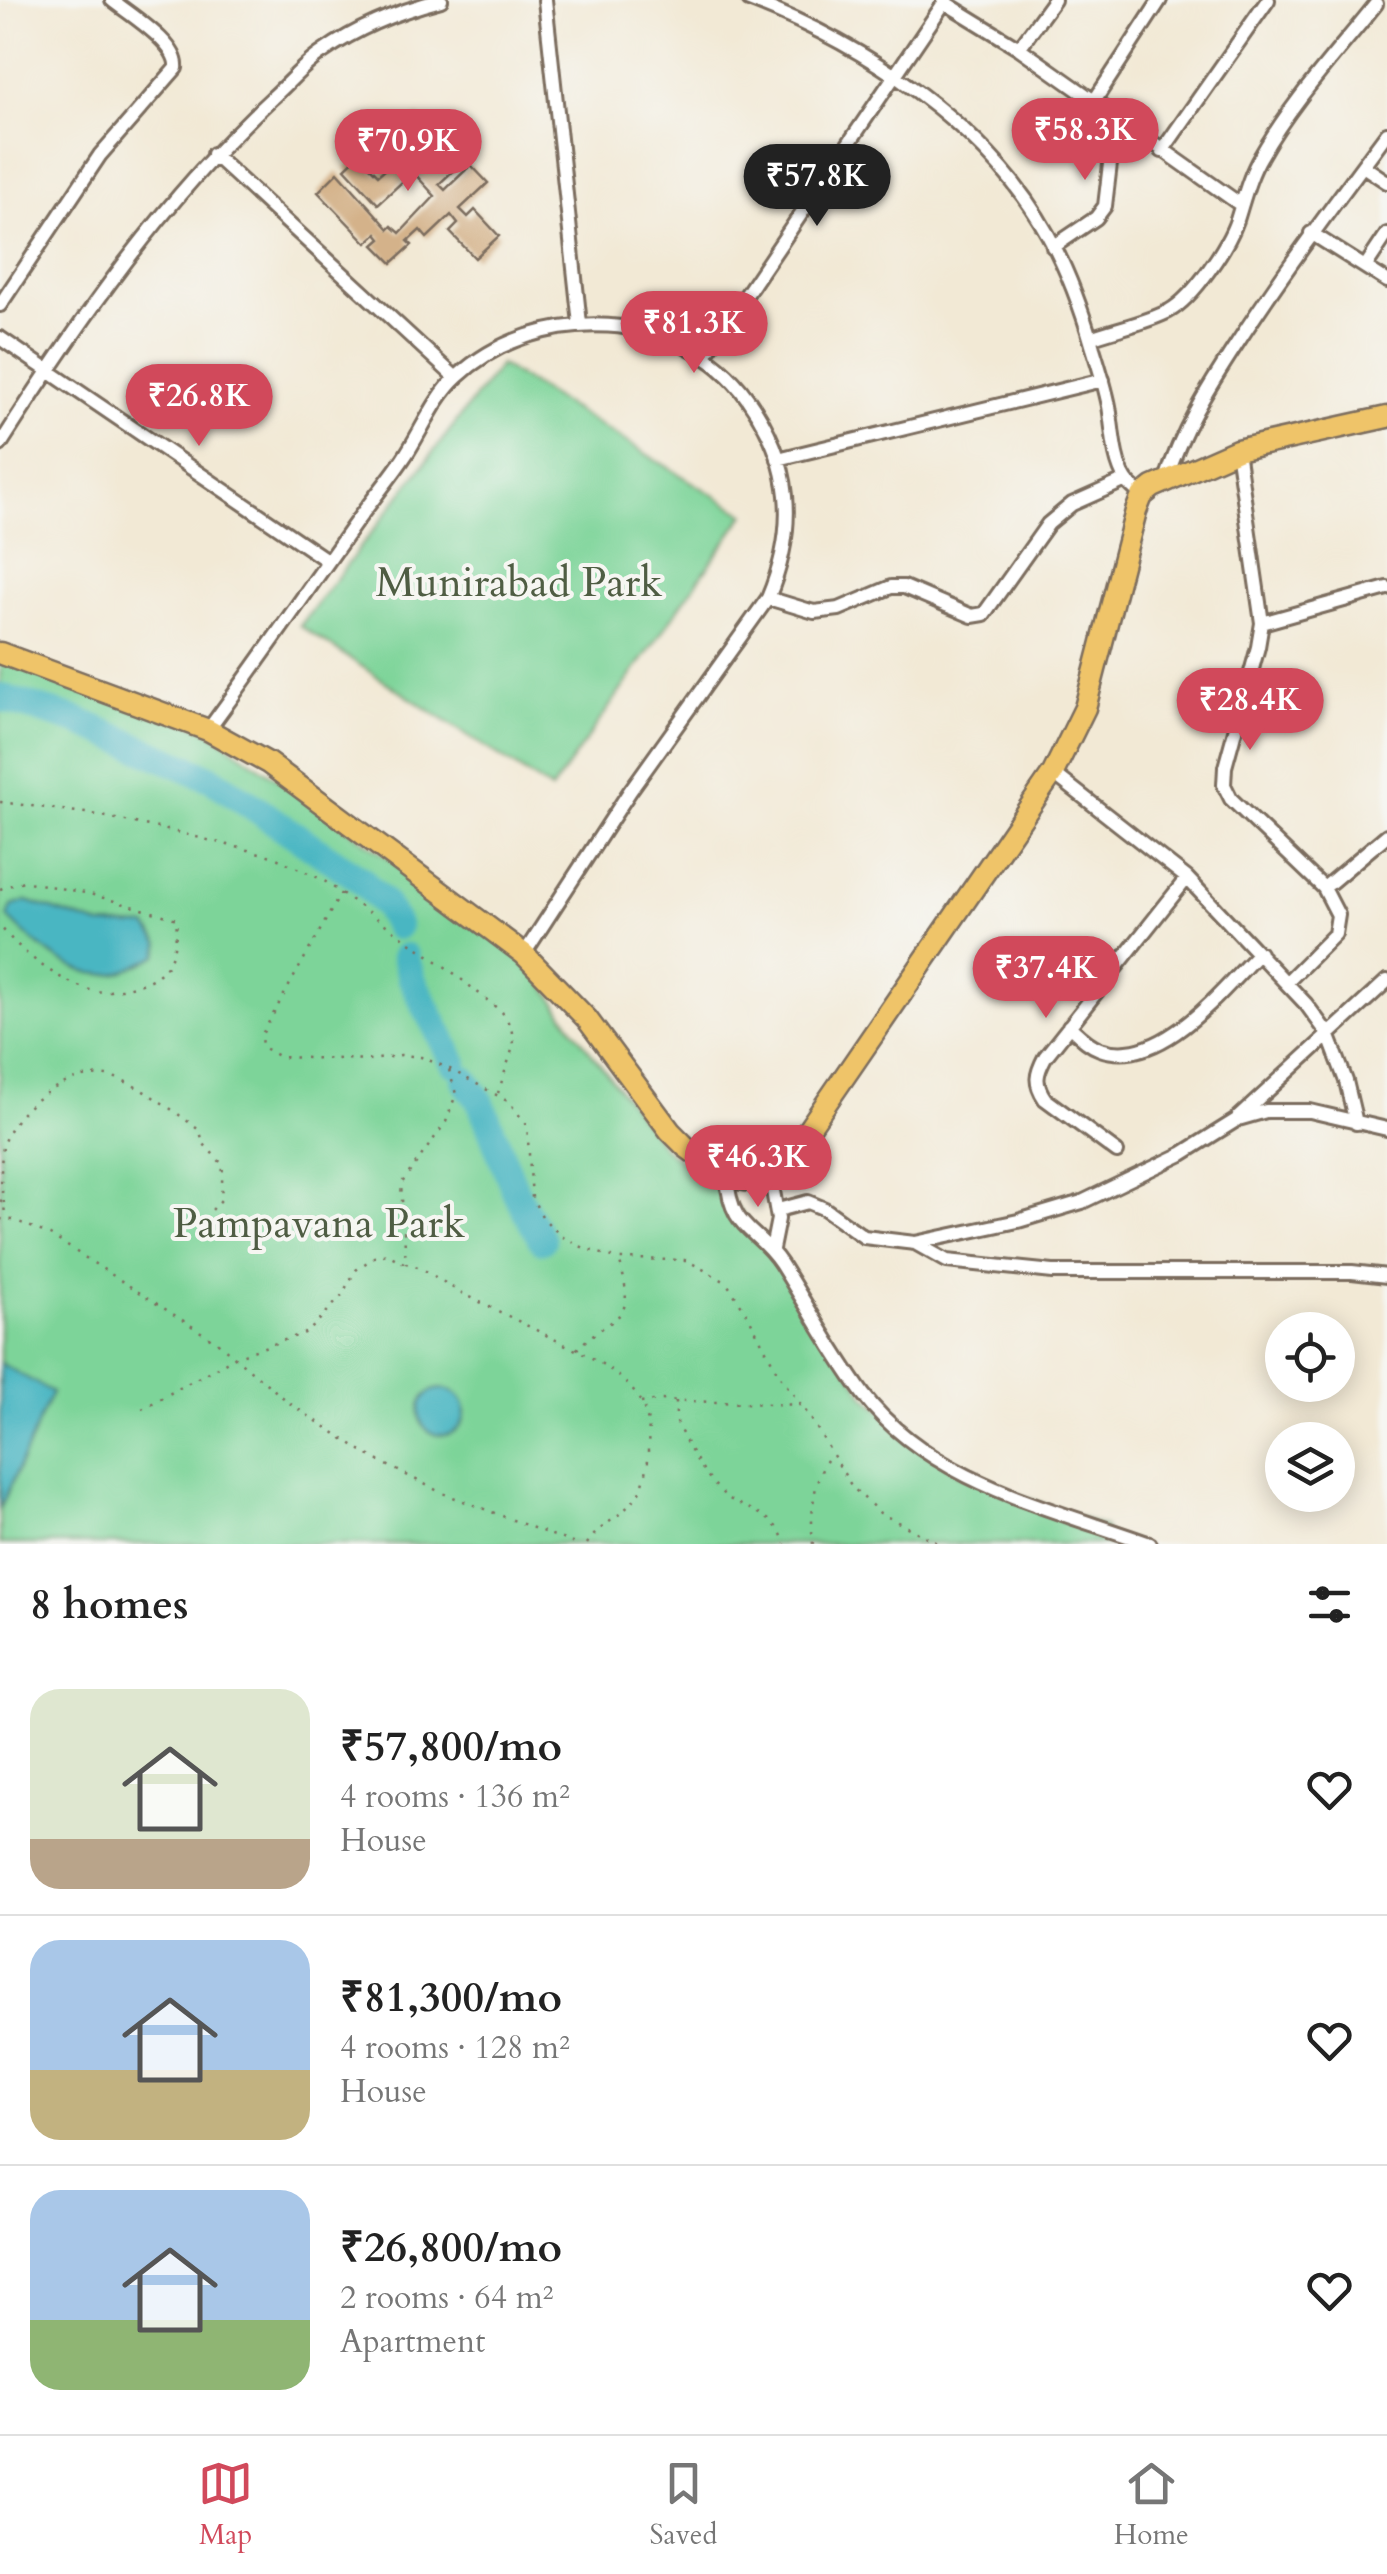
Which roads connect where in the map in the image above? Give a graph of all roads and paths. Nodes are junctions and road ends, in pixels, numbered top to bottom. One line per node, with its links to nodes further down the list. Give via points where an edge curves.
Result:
1 (112, 0): 25 (street, via 169,46 176,68 100,154)
2 (440, 0): 16 (street, via 358,30 320,54)
3 (544, 0): 26 (street)
4 (749, 0): 11 (street, via 834,36)
5 (1054, 0): 10 (street)
6 (1160, 0): 12 (street)
7 (1268, 0): 15 (street)
8 (945, 1): 10 (street); 11 (street)
9 (1378, 6): 19 (street, via 1292,110 1260,157)
10 (1019, 48): 12 (street)
11 (896, 76): 22 (street, via 989,157); 29 (street)
12 (1093, 104): 13 (street)
13 (1126, 126): 15 (street); 22 (street, via 1110,164 1105,206)
14 (1387, 134): 17 (street)
15 (1162, 151): 19 (street)
16 (213, 154): 30 (street); 31 (street)
17 (1363, 166): 18 (street); 20 (street)
18 (1387, 182)
19 (1241, 205): 28 (street, via 1218,254 1186,298 1169,311)
20 (1312, 233): 23 (street); 38 (street, via 1204,394)
21 (1387, 234): 23 (street)
22 (1054, 247): 28 (street)
23 (1365, 267): 24 (street)
24 (1387, 281)
25 (0, 305)
26 (580, 324): 29 (street, via 646,329); 31 (street, via 499,348)
27 (0, 338): 30 (street)
28 (1090, 338): 32 (street)
29 (704, 357): 36 (street, via 742,391)
30 (46, 372): 34 (street); 40 (street)
31 (456, 378): 40 (street)
32 (1102, 380): 36 (street); 37 (street)
33 (1387, 417): 35 (main road)
34 (0, 445)
35 (1237, 450): 38 (main road); 43 (street)
36 (778, 459): 42 (street, via 789,514)
37 (1126, 480): 39 (street); 42 (street, via 1072,504 1048,524 984,614 972,616 891,586 840,609 814,612)
38 (1166, 480): 39 (main road)
39 (1142, 496): 46 (main road, via 1085,708)
40 (328, 561): 45 (street)
41 (1387, 588): 43 (street)
42 (768, 598): 55 (street)
43 (1262, 623): 50 (street, via 1224,785)
44 (0, 653): 45 (main road)
45 (208, 730): 55 (main road, via 268,764)
46 (1053, 773): 49 (street); 66 (main road, via 804,1137)
47 (0, 802): 52 (path, via 93,814 272,856)
48 (1387, 835): 50 (street)
49 (1187, 878): 54 (street); 58 (street)
50 (1324, 888): 56 (street, via 1338,914 1335,934)
51 (0, 889): 53 (path, via 22,881 177,918 175,951 158,976 94,992 54,972)
52 (341, 893): 60 (path, via 261,1036 262,1047 280,1057 401,1055); 61 (path, via 502,1012 514,1044)
53 (0, 926)
54 (1258, 953): 56 (street); 58 (street, via 1191,1021 1138,1052 1098,1049)
55 (524, 954): 67 (main road, via 588,1019 686,1148)
56 (1286, 982): 59 (street)
57 (1387, 982): 59 (street)
58 (1069, 1026): 65 (street, via 1036,1073 1037,1088)
59 (1328, 1034): 62 (street); 63 (street)
60 (448, 1068): 61 (path); 75 (path, via 456,1094 451,1111 401,1184)
61 (498, 1094): 74 (path, via 527,1125 532,1198 543,1218 561,1236)
62 (1238, 1118): 63 (street, via 1294,1110); 72 (street, via 1182,1154 1082,1202)
63 (1356, 1123): 64 (street)
64 (1387, 1129)
65 (1117, 1152)
66 (770, 1174): 67 (main road, via 750,1181); 69 (street)
67 (728, 1177): 73 (street, via 728,1196 743,1227)
68 (2, 1202): 70 (path, via 4,1144 12,1126 52,1091 96,1074 130,1084 200,1130 223,1165 221,1200); 71 (path)
69 (778, 1210): 72 (street, via 808,1202 864,1237); 73 (street)
70 (211, 1211)
71 (2, 1219): 78 (path, via 50,1235)
72 (915, 1243): 76 (street, via 947,1261 1053,1272)
73 (772, 1250): 84 (street, via 864,1396 923,1451 954,1470)
74 (619, 1259): 77 (path, via 627,1290 623,1313); 81 (path, via 686,1260 726,1282)
75 (406, 1263): 77 (path); 78 (path, via 387,1254 374,1257 308,1332)
76 (1387, 1276)
77 (576, 1350): 80 (path, via 605,1364)
78 (236, 1357): 82 (path); 85 (path, via 292,1404 416,1482)
79 (676, 1402): 80 (path); 81 (path); 87 (path, via 676,1422 698,1462 732,1500 768,1520)
80 (640, 1403): 86 (path, via 648,1418 641,1487)
81 (802, 1405): 83 (path)
82 (142, 1410)
83 (830, 1456): 88 (path, via 814,1496); 89 (path, via 863,1500)
84 (1104, 1527): 90 (street); 91 (street)
85 (576, 1544)
86 (587, 1544)
87 (785, 1544)
88 (813, 1544)
89 (940, 1544)
90 (1114, 1544)
91 (1150, 1544)

